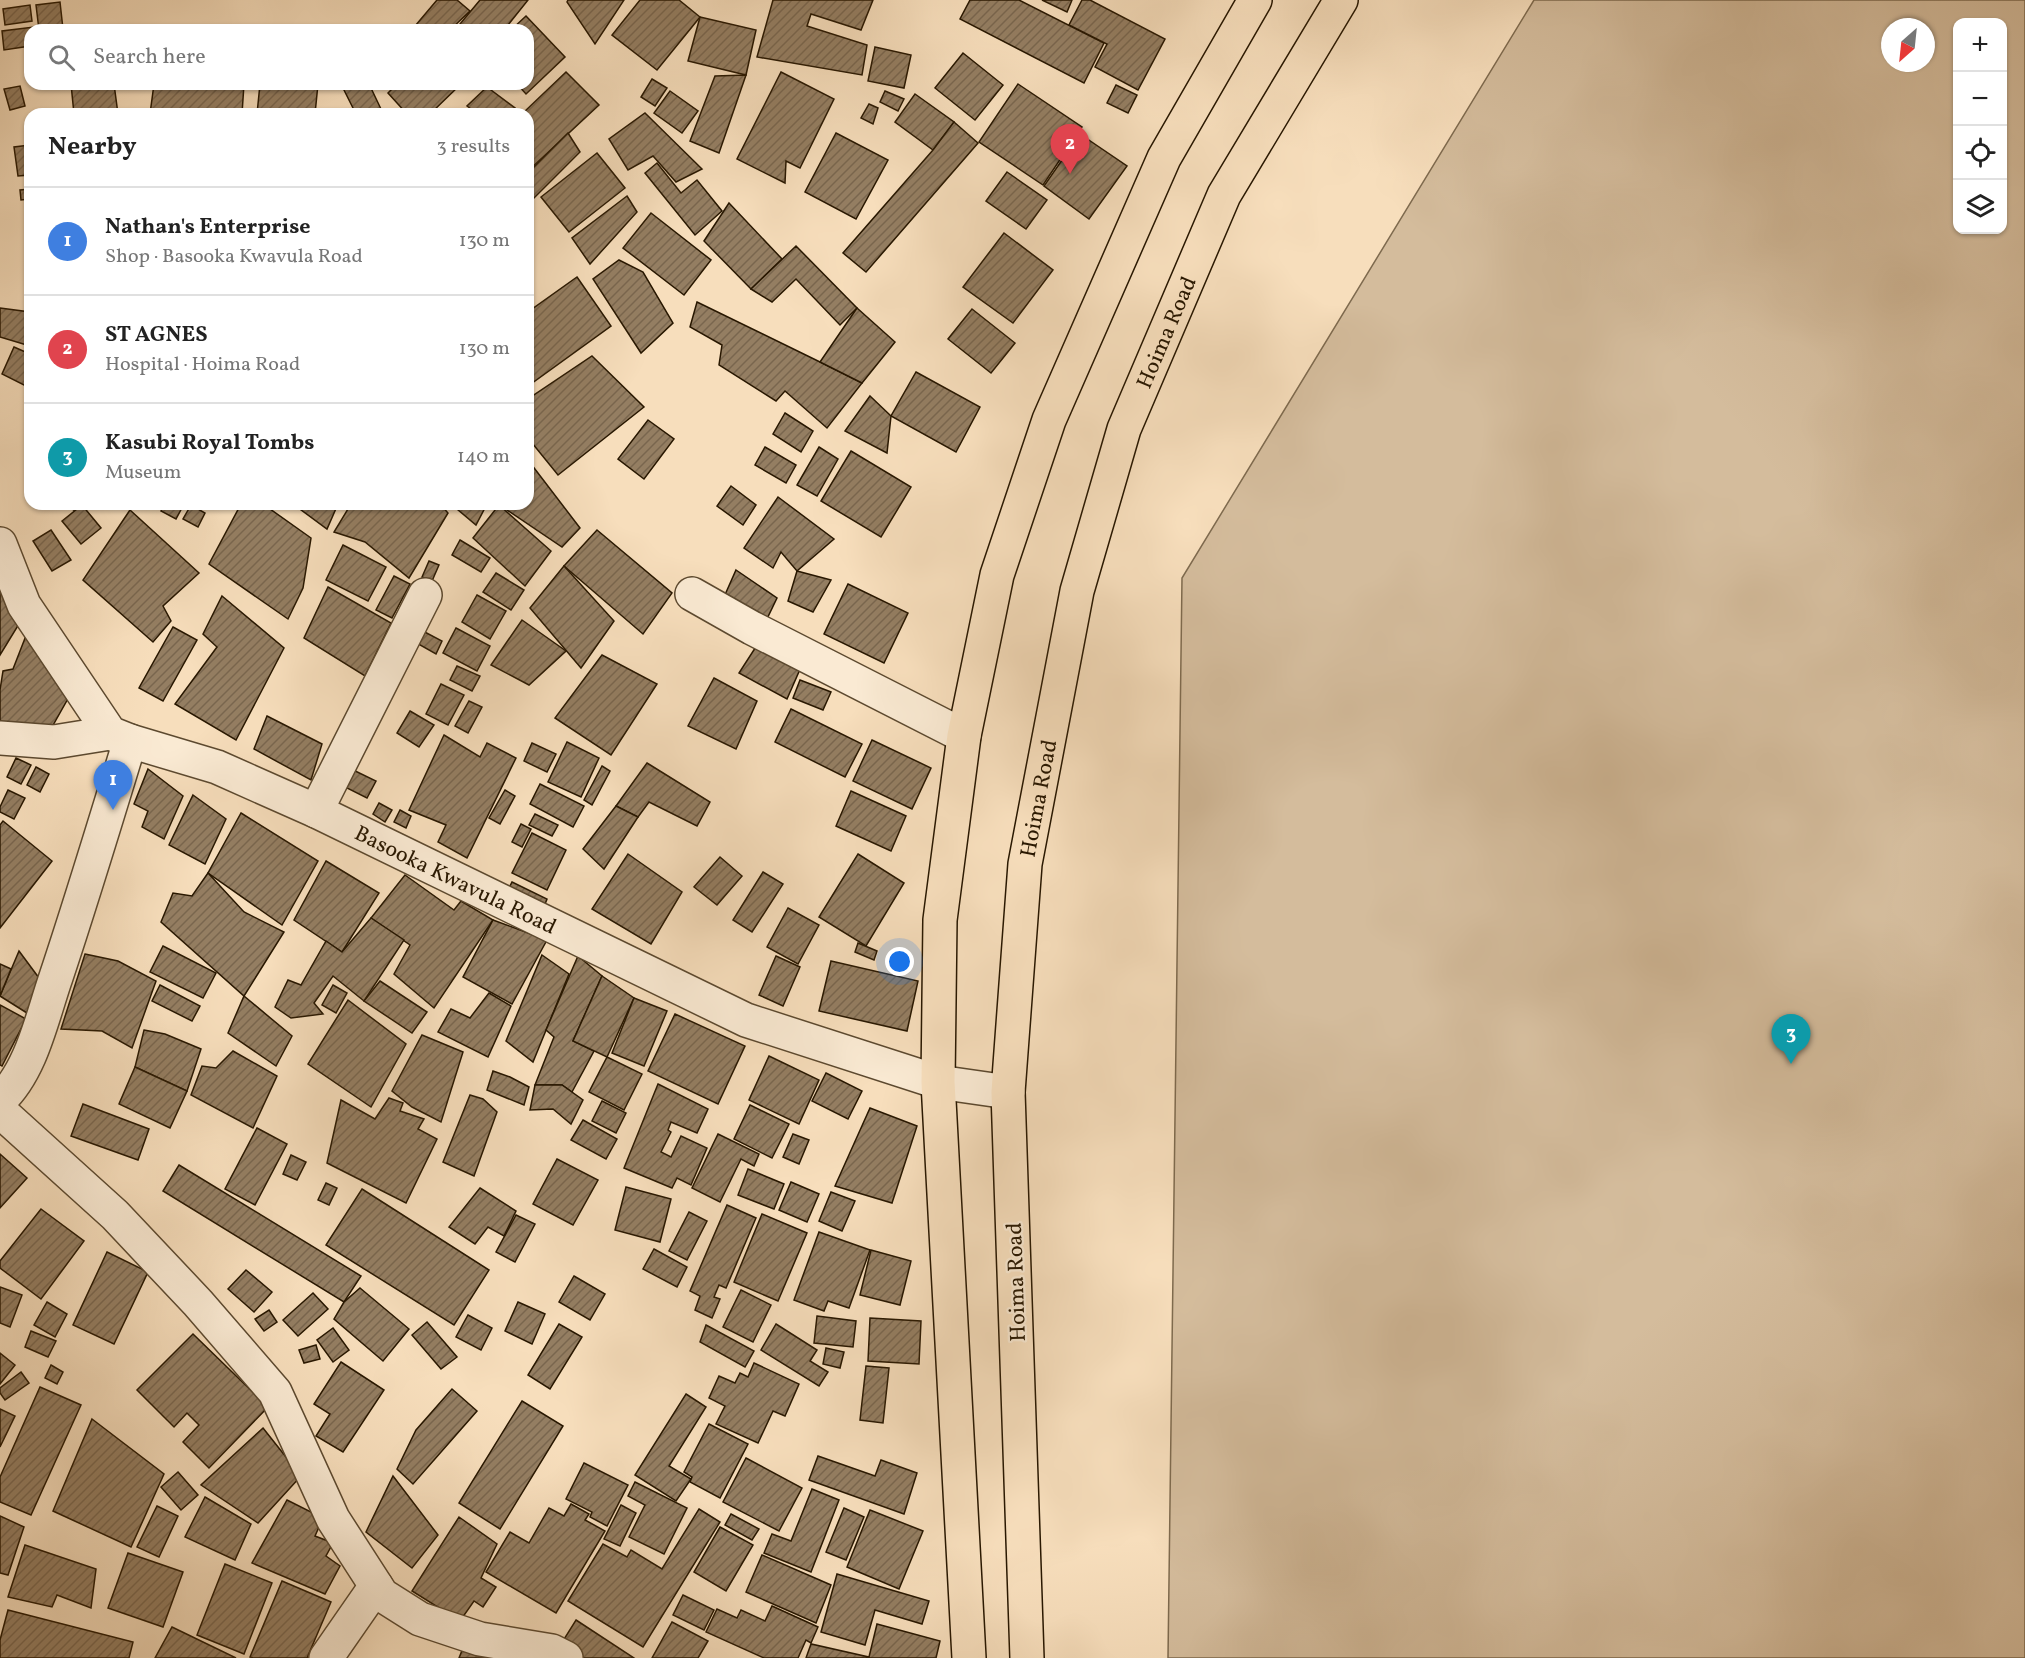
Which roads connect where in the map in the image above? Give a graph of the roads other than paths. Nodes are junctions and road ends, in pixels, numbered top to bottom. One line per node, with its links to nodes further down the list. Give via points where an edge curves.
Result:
1 (1255, 0): 6 (main road, via 1164,158 1049,420 997,575)
2 (1341, 0): 11 (main road, Hoima Road, via 1224,195 1124,429 1077,591 1025,864)
3 (0, 544): 7 (street, via 24,605)
4 (693, 594): 6 (street)
5 (424, 595): 9 (street)
6 (964, 736): 10 (main road, via 940,920)
7 (120, 737): 8 (street, via 54,742); 9 (street, Basooka Kwavula Road, via 217,767); 12 (street, via 70,932 26,1065)
8 (0, 738)
9 (316, 811): 10 (street, Basooka Kwavula Road, via 746,1020)
10 (938, 1082): 11 (street, Basooka Kwavula Road); 17 (main road)
11 (1008, 1092): 18 (main road, Hoima Road)
12 (0, 1100)
13 (0, 1111): 14 (street, via 115,1215 275,1392 333,1519)
14 (376, 1586): 15 (street); 16 (street, via 382,1595 420,1620 480,1639 552,1651)
15 (326, 1658)
16 (566, 1658)
17 (969, 1658)
18 (1027, 1658)

